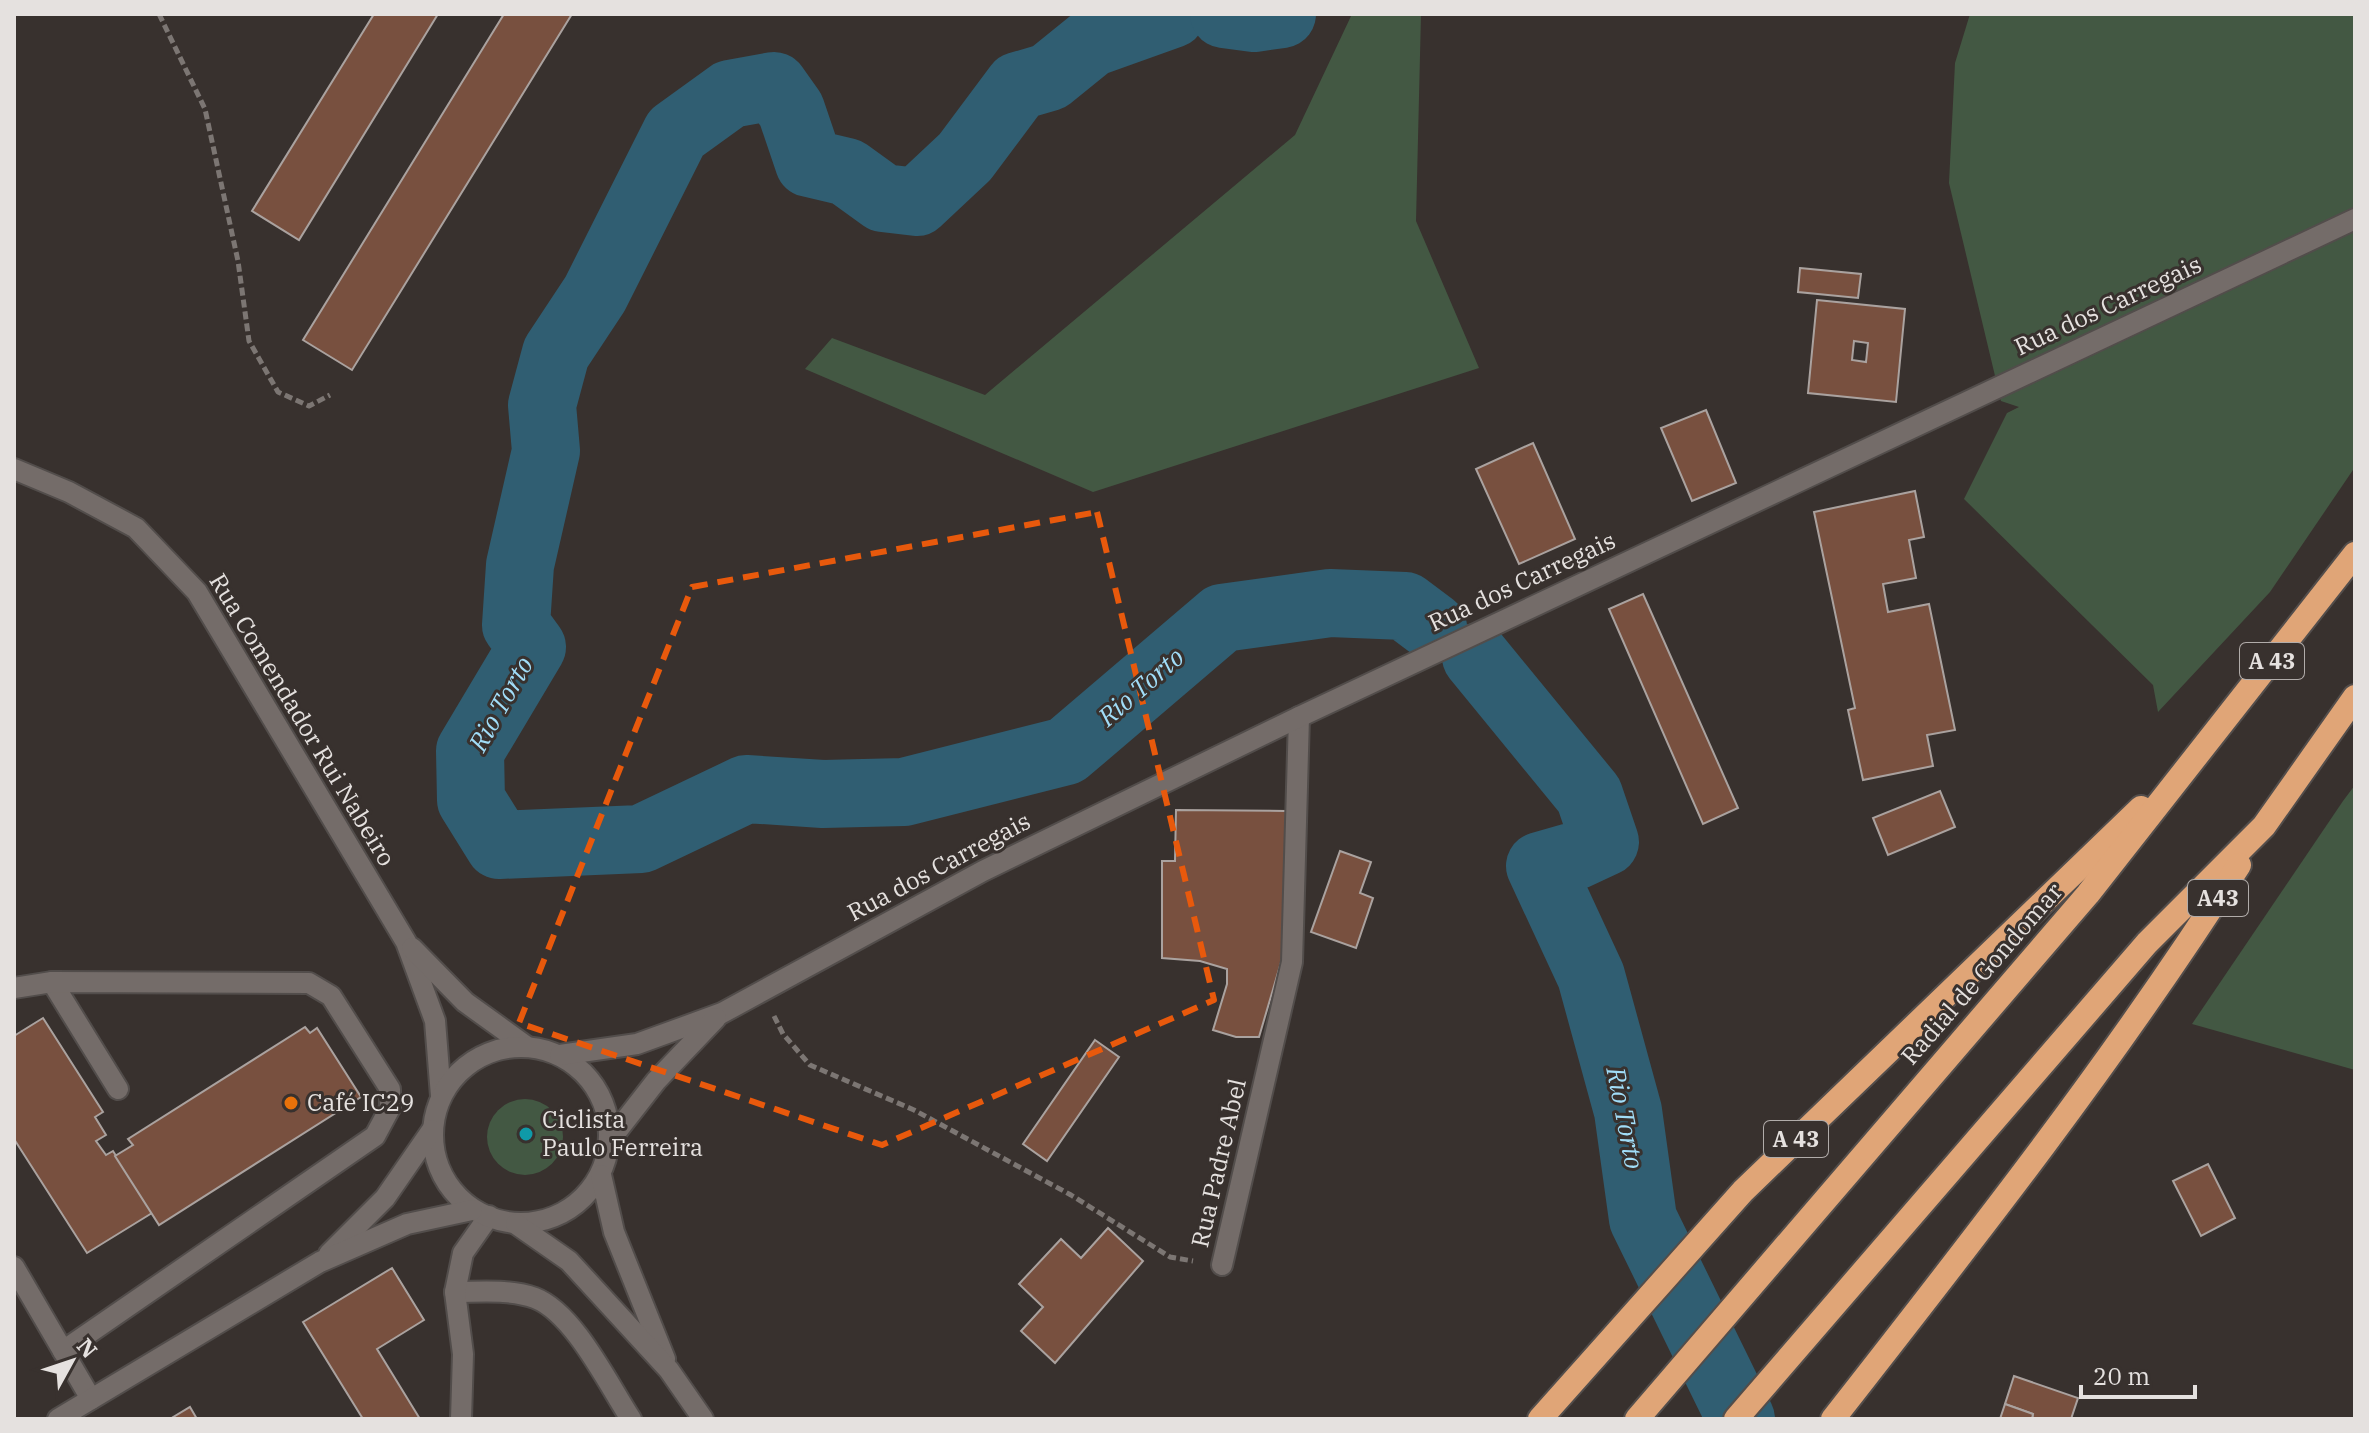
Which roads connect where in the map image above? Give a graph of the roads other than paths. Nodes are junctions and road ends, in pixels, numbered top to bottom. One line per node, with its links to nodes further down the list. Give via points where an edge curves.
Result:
1 (2355, 219): 5 (street, Rua dos Carregais)
2 (14, 469): 8 (street, Rua Comendador Rui Nabeiro, via 136,528 197,592)
3 (2355, 554): 6 (highway, Radial de Gondomar / A 43)
4 (2355, 697): 7 (highway)
5 (1299, 717): 11 (street, Rua dos Carregais, via 983,871); 22 (street, Rua Padre Abel, via 1292,962)
6 (2187, 766): 32 (highway, A 43, via 2068,874 1743,1191); 33 (highway, Radial de Gondomar / A 43, via 2088,894)
7 (2264, 826): 34 (highway, via 2147,943); 35 (highway, A43, via 2173,969)
8 (406, 942): 12 (street, Rua Comendador Rui Nabeiro, via 465,1002); 15 (street, Rua Comendador Rui Nabeiro, via 435,1021)
9 (52, 982): 10 (street); 14 (street); 25 (street, via 309,983 331,996 390,1089 390,1108 375,1136)
10 (14, 988)
11 (722, 1013): 13 (street, Rua dos Carregais, via 637,1044); 17 (street, Rua dos Carregais, via 656,1081)
12 (526, 1046): 13 (street); 15 (street, via 492,1051 461,1068)
13 (560, 1055): 17 (street, via 587,1076 605,1106)
14 (118, 1089)
15 (441, 1096): 16 (street)
16 (432, 1130): 19 (street, via 437,1164 454,1195); 21 (street, via 385,1198)
17 (610, 1140): 18 (street)
18 (601, 1175): 20 (street, via 580,1202 551,1220); 26 (street, via 614,1232)
19 (481, 1213): 20 (street); 21 (street, via 407,1224); 24 (street, via 463,1253)
20 (516, 1224): 26 (street, via 569,1261)
21 (320, 1262): 27 (street)
22 (1222, 1265)
23 (14, 1267): 25 (street)
24 (455, 1292): 29 (street, via 463,1354); 30 (street, via 506,1292 537,1299 564,1317)
25 (63, 1351): 27 (street)
26 (669, 1370): 31 (street)
27 (91, 1399): 28 (street)
28 (58, 1419)
29 (461, 1419)
30 (631, 1419)
31 (703, 1419)
32 (1540, 1419)
33 (1637, 1419)
34 (1736, 1419)
35 (1833, 1419)

